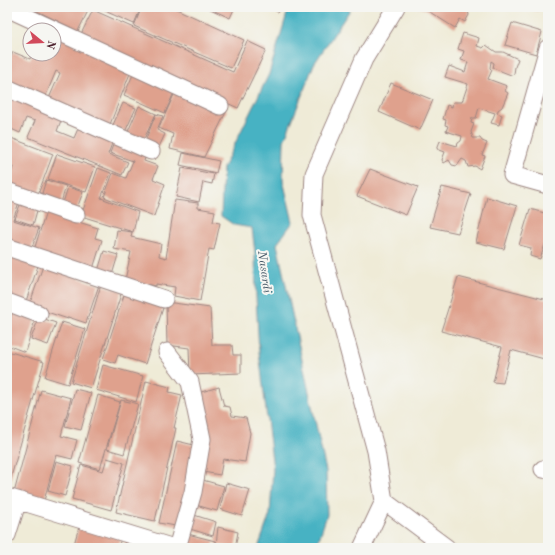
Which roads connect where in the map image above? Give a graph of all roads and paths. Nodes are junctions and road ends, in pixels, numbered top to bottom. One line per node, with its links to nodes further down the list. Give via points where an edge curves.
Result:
1 (396, 7): 16 (street, via 364,59 314,174 312,215 376,451)
2 (7, 8): 5 (street)
3 (548, 48): 7 (street, via 512,175)
4 (7, 88): 6 (street)
5 (220, 106)
6 (151, 151)
7 (548, 186)
8 (7, 191): 9 (street)
9 (76, 215)
10 (7, 247): 11 (street)
11 (164, 298)
12 (8, 308): 13 (street)
13 (39, 314)
14 (167, 352): 18 (street, via 190,382 202,439 193,492)
15 (12, 498): 17 (street); 18 (street)
16 (384, 502): 19 (street); 20 (street)
17 (7, 535)
18 (176, 548)
19 (362, 548)
20 (447, 548)

